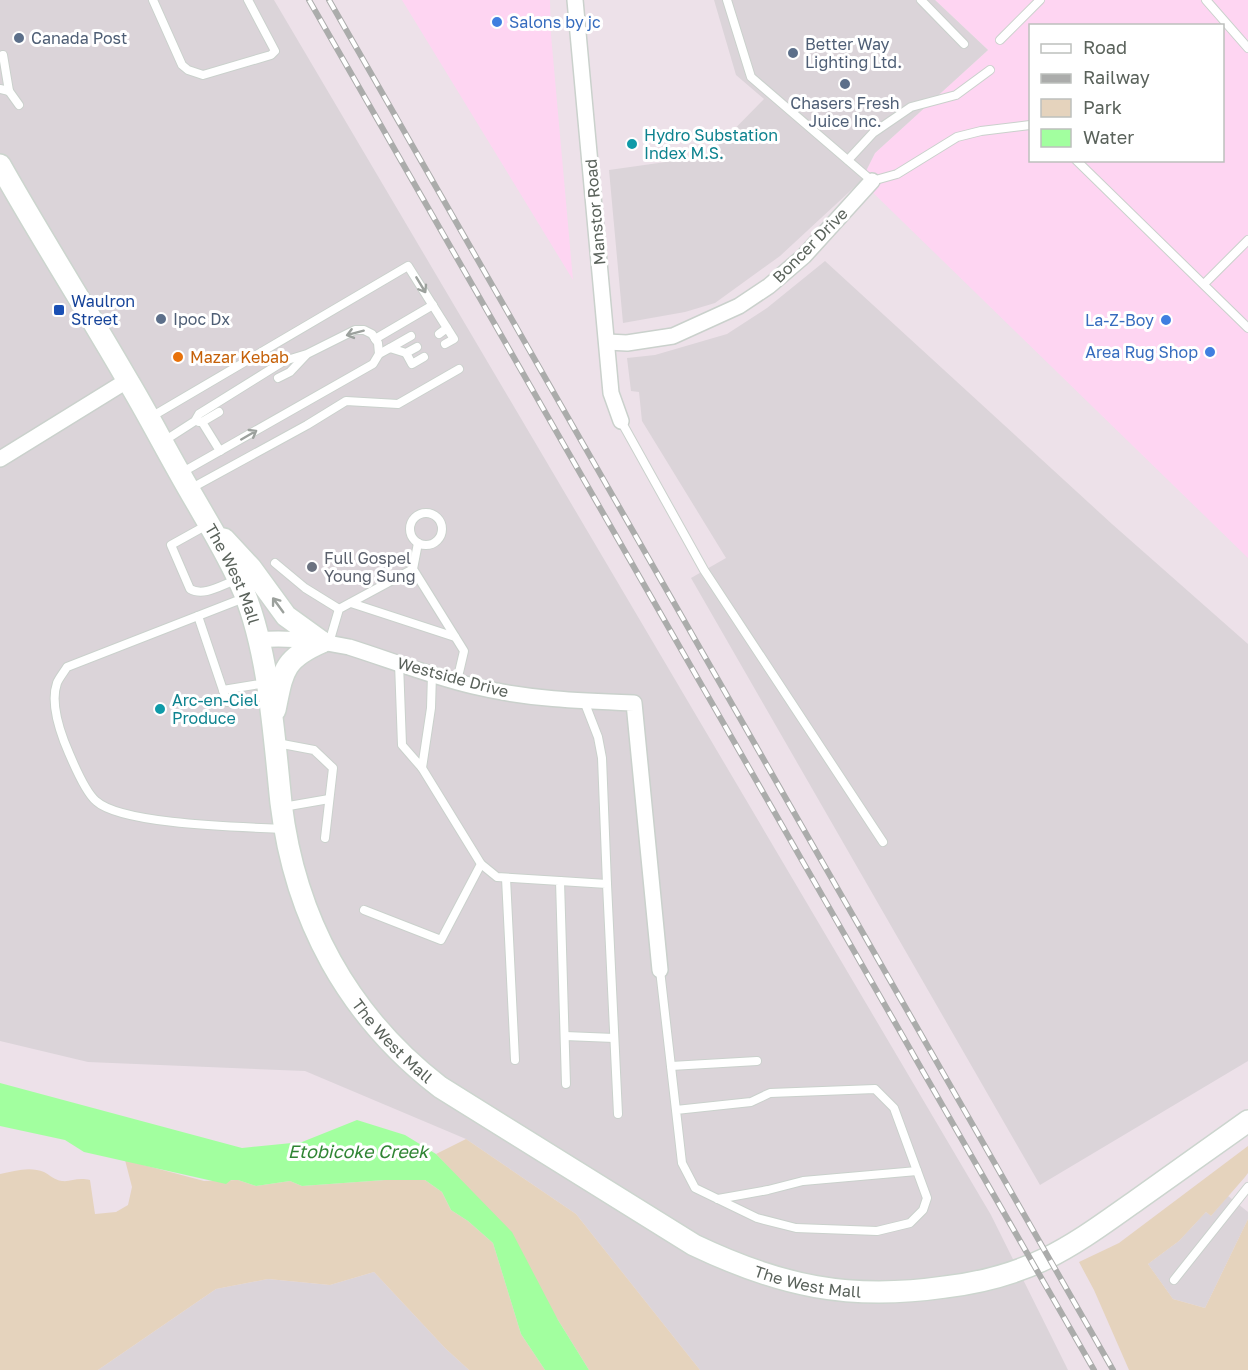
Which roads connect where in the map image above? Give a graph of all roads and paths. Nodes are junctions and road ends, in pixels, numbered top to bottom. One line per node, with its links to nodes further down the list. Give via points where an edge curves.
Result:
1 (153, 0): 2 (lane, via 182,65 203,75 275,51)
2 (248, 0)
3 (575, 0): 31 (street, Manstor Road)
4 (727, 0): 17 (lane, via 751,77)
5 (921, 0): 9 (lane)
6 (1040, 0): 8 (lane)
7 (1206, 0): 10 (lane)
8 (1000, 40)
9 (964, 44)
10 (1248, 48)
11 (3, 56): 14 (lane)
12 (990, 70): 17 (lane, via 956,95 911,107 873,133)
13 (0, 89): 14 (lane)
14 (9, 91): 15 (lane)
15 (19, 105)
16 (1029, 124): 20 (lane, via 957,137 897,174)
17 (848, 160): 20 (lane)
18 (1078, 162): 22 (lane)
19 (0, 165): 41 (main road, The West Mall)
20 (872, 181): 31 (street, Boncer Drive, via 804,256 739,306 673,336)
21 (1248, 240): 22 (lane)
22 (1204, 284): 27 (lane)
23 (433, 305): 24 (lane); 30 (lane); 43 (lane, one-way to 23, via 408,266)
24 (441, 318): 25 (lane); 26 (lane)
25 (433, 323)
26 (447, 328): 28 (lane); 32 (lane, via 454,339)
27 (1248, 328)
28 (439, 334)
29 (411, 336): 34 (lane)
30 (375, 339): 36 (lane, one-way to 36, via 364,330 355,330); 37 (lane)
31 (608, 342): 45 (street, Manstor Road, via 611,393)
32 (445, 344)
33 (417, 346): 35 (lane)
34 (390, 348): 35 (lane); 37 (lane)
35 (406, 353): 38 (lane, via 412,364)
36 (307, 354): 40 (lane, via 290,372); 44 (lane, via 284,361 199,414)
37 (379, 354): 47 (lane, one-way to 37, via 373,364)
38 (424, 357)
39 (459, 369): 49 (lane, via 398,404 346,401 307,425)
40 (278, 378)
41 (128, 380): 43 (main road, The West Mall); 48 (street)
42 (219, 412): 44 (lane)
43 (149, 418): 46 (main road, The West Mall)
44 (199, 422): 46 (lane); 47 (lane)
45 (621, 422): 74 (lane, via 704,570)
46 (162, 442): 49 (main road, The West Mall)
47 (220, 451): 49 (lane)
48 (0, 459)
49 (184, 482): 50 (main road, The West Mall)
50 (207, 521): 54 (main road, The West Mall); 54 (lane, via 171,545 190,589 204,592); 60 (main road, one-way to 50, via 286,616 251,568)
51 (418, 543): 51 (lane, via 433,544 441,537 441,521 433,514 422,513 413,519 411,535); 53 (lane)
52 (275, 563): 56 (lane)
53 (414, 569): 55 (lane); 58 (lane)
54 (241, 588): 57 (lane); 59 (main road, The West Mall)
55 (351, 603): 56 (lane); 58 (lane)
56 (339, 609): 60 (lane)
57 (198, 616): 65 (lane); 72 (lane, via 67,668 57,683 56,700 59,726 74,766 96,801 124,815 219,827)
58 (455, 636): 63 (lane, via 464,651)
59 (258, 640): 60 (street, Westside Drive); 64 (main road, The West Mall)
60 (326, 642): 61 (street, Westside Drive); 68 (main road, via 290,660 282,675)
61 (399, 663): 62 (street, Westside Drive); 69 (lane, via 402,745)
62 (432, 674): 63 (street, Westside Drive); 69 (lane)
63 (457, 681): 66 (street, Westside Drive, via 551,700)
64 (266, 683): 65 (lane); 68 (main road, The West Mall)
65 (223, 690): 67 (lane)
66 (584, 701): 78 (lane, via 602,758); 80 (street, Westside Drive, via 634,703)
67 (227, 702)
68 (274, 732): 70 (lane, via 314,750 333,768); 71 (main road, The West Mall)
69 (422, 768): 75 (lane)
70 (329, 799): 71 (lane); 73 (lane)
71 (282, 808): 72 (main road, The West Mall)
72 (285, 829): 89 (main road, The West Mall, via 308,915 330,961 353,999 408,1061 440,1087 657,1224 693,1245 762,1274 838,1291 868,1293 913,1292 1001,1275 1044,1260 1084,1238)
73 (325, 837)
74 (884, 842)
75 (481, 864): 76 (lane, via 497,877); 79 (lane, via 441,940)
76 (506, 878): 77 (lane); 83 (lane)
77 (560, 881): 78 (lane); 81 (lane)
78 (606, 885): 82 (lane)
79 (364, 910)
80 (660, 970): 85 (lane)
81 (565, 1036): 82 (lane); 86 (lane)
82 (614, 1038): 88 (lane)
83 (515, 1060)
84 (757, 1061): 85 (lane)
85 (671, 1066): 87 (lane)
86 (566, 1084)
87 (676, 1110): 90 (lane, via 751,1102 770,1093 875,1089 894,1108); 92 (lane, via 682,1163 695,1188)
88 (618, 1114)
89 (1248, 1120)
90 (917, 1171): 92 (lane, via 803,1181); 92 (lane, via 927,1198 923,1210 910,1223 877,1231 796,1228 757,1218)
91 (1248, 1187): 93 (lane)
92 (717, 1199)
93 (1174, 1280)

